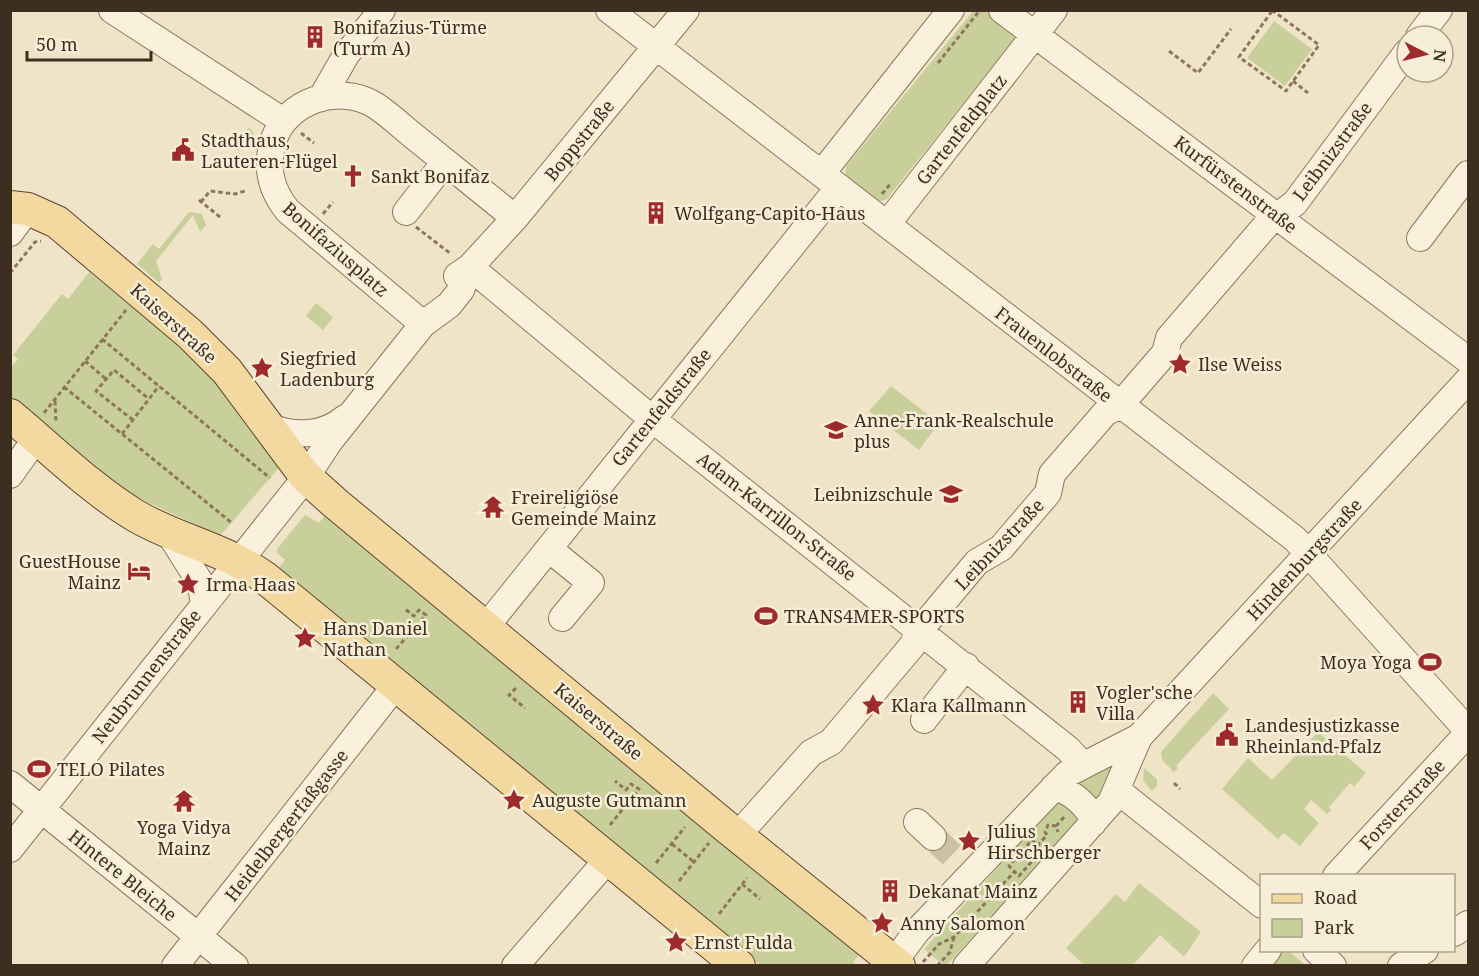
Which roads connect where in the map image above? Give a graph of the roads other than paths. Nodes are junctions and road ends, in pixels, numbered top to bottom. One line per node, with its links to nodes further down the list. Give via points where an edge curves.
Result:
1 (112, 10): 14 (street)
2 (382, 10): 13 (street, via 346,55)
3 (609, 10): 11 (street, Frauenlobstraße)
4 (686, 10): 11 (street, Boppstraße)
5 (951, 10): 17 (street)
6 (1054, 10): 10 (street, Gartenfeldplatz)
7 (1439, 10): 9 (street)
8 (995, 13): 10 (street, Kurfürstenstraße)
9 (1428, 24)
10 (1035, 36): 18 (street, Kurfürstenstraße); 22 (street, Gartenfeldplatz)
11 (656, 46): 17 (street, Frauenlobstraße); 21 (street, Boppstraße)
12 (1395, 68): 18 (street, Leibnizstraße, via 1294,203)
13 (322, 97): 14 (street, via 302,106); 15 (street, via 340,96 372,104)
14 (290, 126): 25 (street, Bonifaziusplatz, via 273,143 269,167 279,200)
15 (445, 162): 20 (street); 21 (street)
16 (1468, 174): 23 (street)
17 (831, 180): 22 (street, Frauenlobstraße); 30 (street, Gartenfeldstraße)
18 (1279, 215): 26 (street, Kurfürstenstraße); 28 (street, Leibnizstraße, via 1169,338 1165,353)
19 (16, 216): 32 (main road, Kaiserstraße, via 57,222 212,355)
20 (408, 218)
21 (515, 218): 24 (street, Boppstraße)
22 (888, 223): 28 (street, Frauenlobstraße)
23 (1420, 238)
24 (463, 263): 25 (street, Boppstraße, via 461,290 449,305); 30 (street, Adam-Karrillon-Straße)
25 (423, 324): 29 (street, Boppstraße)
26 (1468, 360)
27 (1468, 380): 37 (street, Hindenburgstraße)
28 (1120, 405): 37 (street, Frauenlobstraße); 43 (street, Leibnizstraße, via 1105,413 1052,474 1042,501 1000,548 977,562)
29 (354, 411): 32 (street, via 324,431 284,433); 34 (street, Boppstraße)
30 (651, 418): 36 (street, Gartenfeldstraße); 43 (street, Adam-Karrillon-Straße)
31 (36, 424): 33 (street); 35 (main road, via 113,501)
32 (270, 427): 34 (main road, Kaiserstraße)
33 (10, 475)
34 (306, 477): 38 (street); 42 (main road, Kaiserstraße)
35 (167, 530): 38 (main road); 40 (street, via 196,575)
36 (552, 545): 39 (street, via 601,578 602,588); 41 (street, via 591,583); 42 (street, Gartenfeldstraße)
37 (1310, 552): 47 (street, Frauenlobstraße); 48 (street, Hindenburgstraße)
38 (239, 560): 40 (street, Neubrunnenstraße); 45 (main road)
39 (595, 592)
40 (204, 603): 53 (street, Neubrunnenstraße)
41 (562, 618)
42 (485, 628): 55 (main road, Kaiserstraße)
43 (920, 630): 44 (street, Adam-Karrillon-Straße); 55 (street, Leibnizstraße, via 912,646 831,742 811,753)
44 (966, 666): 46 (street); 49 (street, Adam-Karrillon-Straße)
45 (396, 685): 57 (main road); 62 (street, Heidelbergerfaßgasse)
46 (924, 720)
47 (1468, 732): 58 (street, Forsterstraße)
48 (1139, 737): 49 (street); 52 (street)
49 (1083, 765): 51 (street)
50 (10, 784): 53 (street, Hintere Bleiche)
51 (1053, 788): 54 (street, via 1063,790 1091,813); 66 (street, via 969,862 917,931)
52 (1118, 790): 54 (street); 59 (street)
53 (41, 809): 56 (street, Neubrunnenstraße); 62 (street, Hintere Bleiche)
54 (1093, 823): 71 (street)
55 (725, 838): 66 (main road, Kaiserstraße)
56 (10, 849)
57 (609, 858): 69 (street); 70 (main road)
58 (1338, 874)
59 (1260, 902)
60 (1468, 924): 61 (street)
61 (1455, 932)
62 (199, 936): 67 (street, Heidelbergerfaßgasse); 68 (street, Hintere Bleiche)
63 (1267, 952): 72 (street)
64 (1317, 952): 73 (street)
65 (1423, 952): 74 (street)
66 (901, 964)
67 (175, 966)
68 (235, 966)
69 (515, 966)
70 (740, 966)
71 (966, 966)
72 (1255, 966)
73 (1333, 966)
74 (1401, 966)

